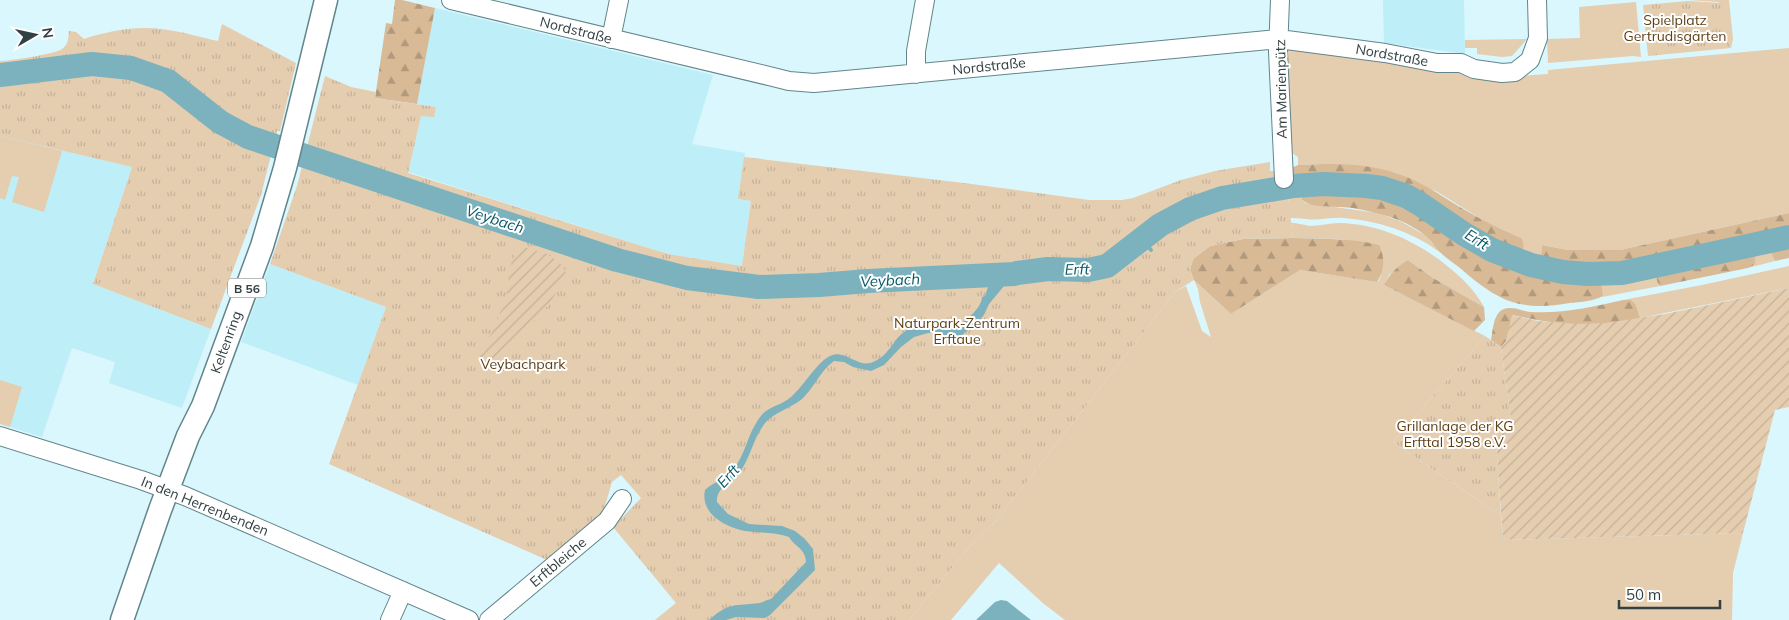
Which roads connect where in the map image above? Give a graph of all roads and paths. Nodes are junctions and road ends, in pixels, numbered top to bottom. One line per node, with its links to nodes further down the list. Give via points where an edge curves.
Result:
1 (326, 0): 12 (main road, Keltenring / B 56, via 294,135 252,273 203,406)
2 (450, 0): 7 (street, Nordstraße)
3 (619, 0): 7 (street)
4 (925, 0): 9 (street, via 916,51)
5 (1280, 0): 8 (street, Am Marienpütz)
6 (1537, 0): 8 (street, Nordstraße, via 1538,38 1530,60 1514,72 1502,73 1474,69 1461,63 1437,63)
7 (611, 39): 9 (street, Nordstraße, via 803,83)
8 (1279, 39): 9 (street, Nordstraße); 10 (street, Am Marienpütz)
9 (916, 74)
10 (1284, 178)
11 (0, 436): 12 (street, In den Herrenbenden)
12 (168, 489): 14 (street, In den Herrenbenden); 15 (main road, Keltenring / B 56)
13 (622, 499): 18 (street, Erftbleiche, via 607,521)
14 (403, 591): 16 (street); 17 (street, In den Herrenbenden)
15 (122, 620)
16 (390, 620)
17 (469, 620)
18 (490, 620)

